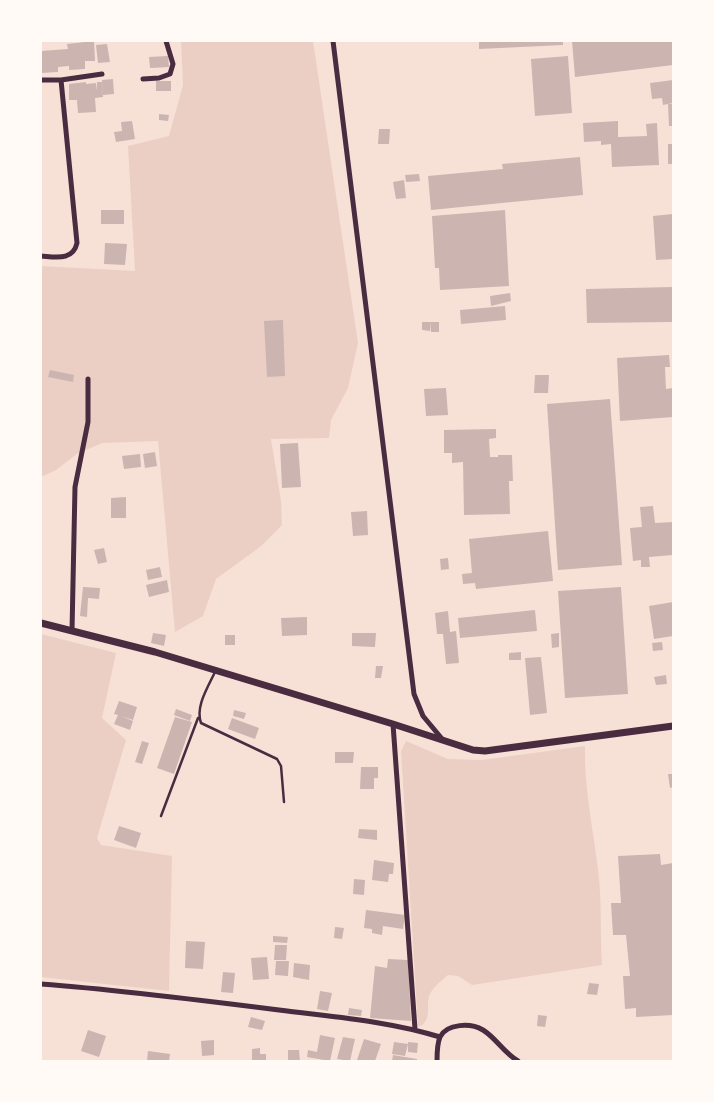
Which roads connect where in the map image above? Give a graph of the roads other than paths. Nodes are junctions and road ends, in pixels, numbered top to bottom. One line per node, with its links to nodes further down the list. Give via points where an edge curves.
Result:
1 (166, 41): 4 (street, via 173,64 170,74)
2 (334, 41): 15 (street, via 414,694 423,716)
3 (102, 74): 6 (street)
4 (143, 79)
5 (41, 80): 6 (street)
6 (61, 80): 7 (street, via 77,243 74,252 66,257)
7 (41, 256)
8 (88, 379): 10 (street, via 88,422 75,487)
9 (41, 623): 10 (main road)
10 (72, 631): 11 (main road)
11 (215, 671): 12 (lane); 13 (main road)
12 (198, 716): 16 (lane, via 207,727 277,759 281,766); 17 (lane)
13 (393, 724): 15 (main road); 19 (street)
14 (673, 726): 15 (main road, via 485,751)
15 (444, 741)
16 (284, 802)
17 (161, 816)
18 (41, 984): 19 (street, via 111,989)
19 (415, 1029): 20 (street)
20 (440, 1037): 21 (street); 22 (street, via 452,1027 474,1026)
21 (437, 1061)
22 (518, 1061)

